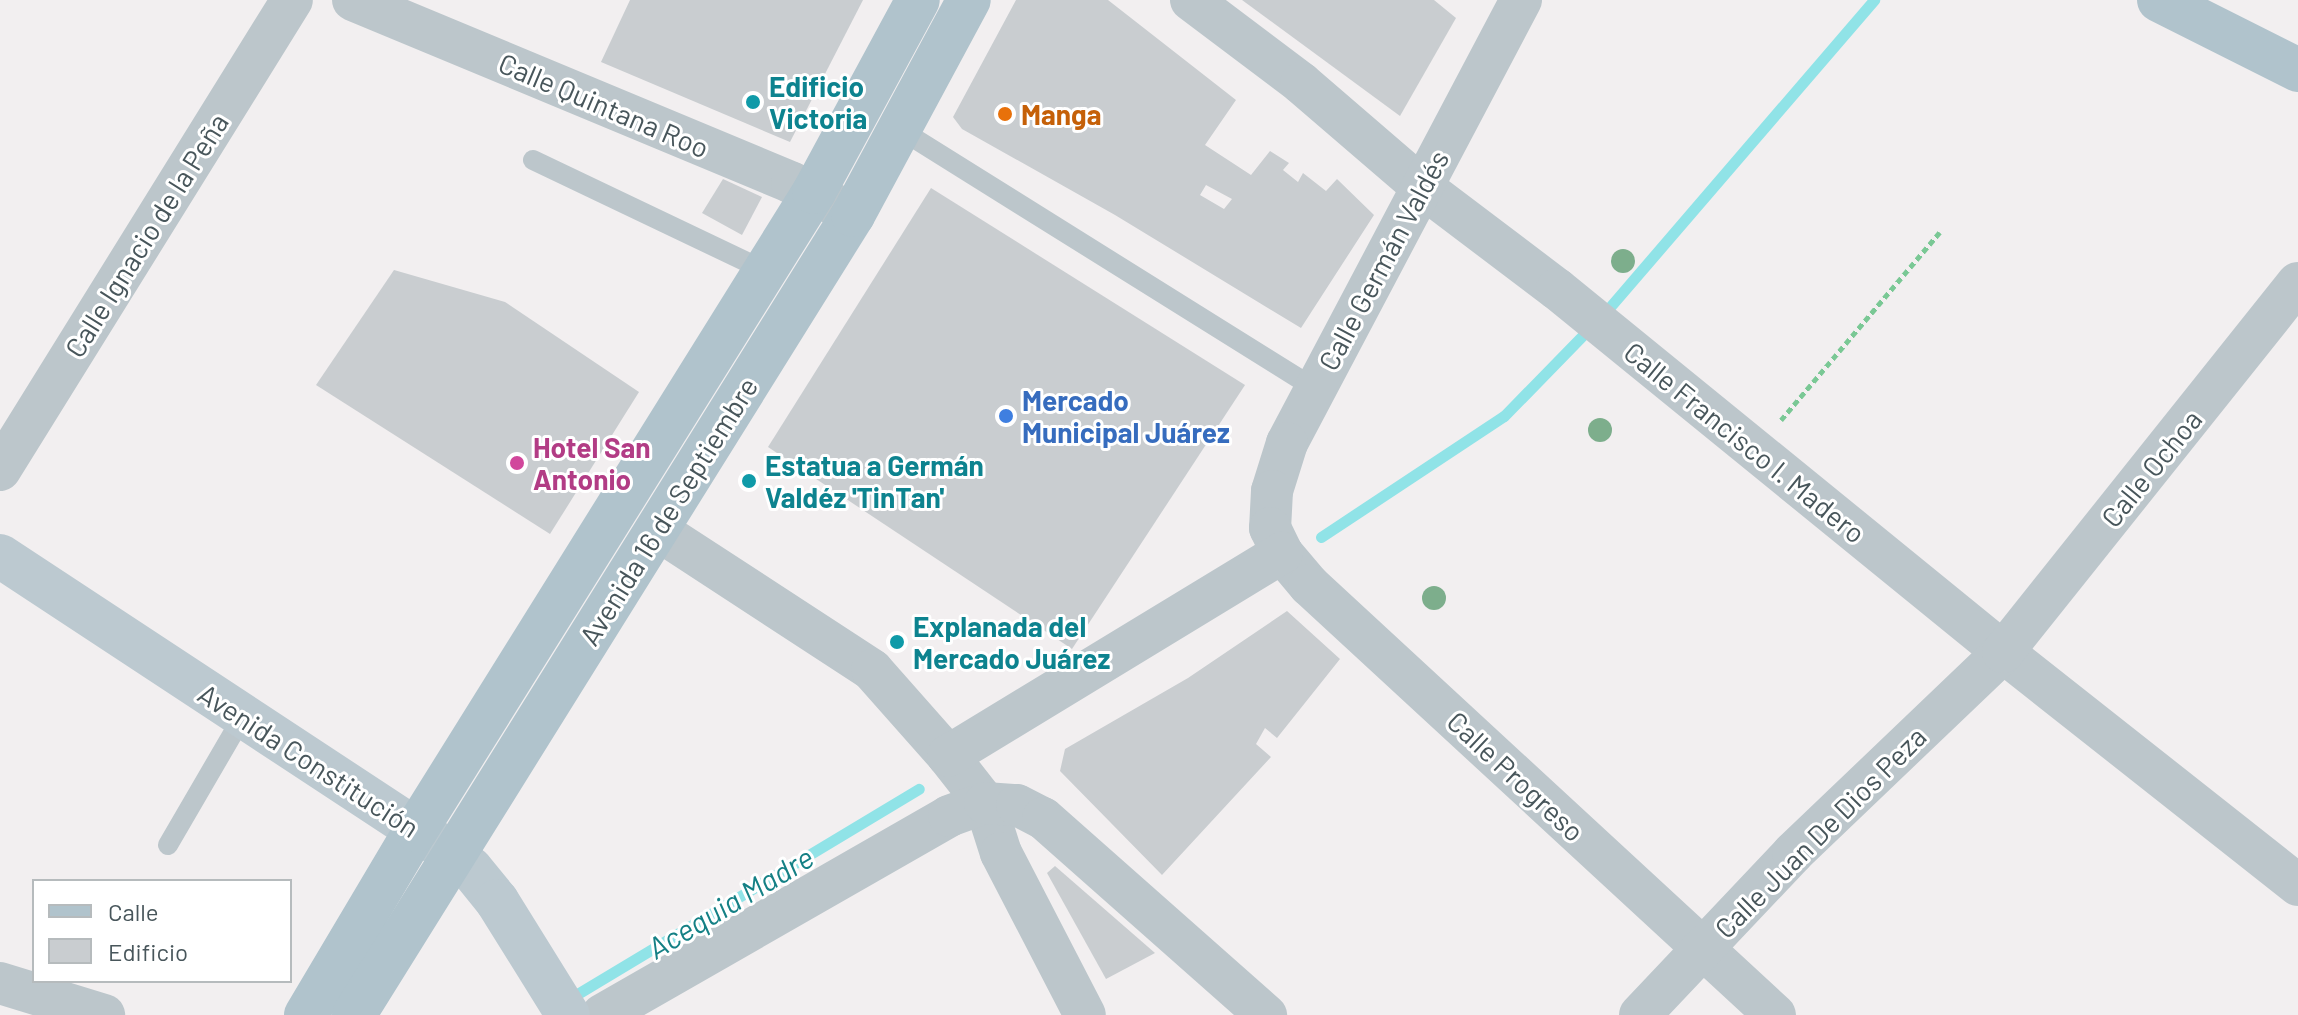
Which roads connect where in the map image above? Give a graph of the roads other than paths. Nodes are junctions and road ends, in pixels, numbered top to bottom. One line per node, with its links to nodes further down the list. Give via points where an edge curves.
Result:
1 (292, 0): 18 (street, Calle Ignacio de la Peña)
2 (353, 0): 12 (street, Calle Quintana Roo)
3 (918, 0): 12 (main road, Avenida 16 de Septiembre)
4 (969, 0): 9 (main road, Avenida 16 de Septiembre)
5 (1191, 0): 11 (street, Calle Francisco I. Madero, via 1301,83)
6 (1521, 0): 11 (street, Calle Germán Valdés)
7 (2159, 0): 8 (main road)
8 (2298, 70)
9 (901, 130): 13 (main road, Avenida 16 de Septiembre); 17 (lane)
10 (533, 160): 14 (lane)
11 (1422, 187): 17 (street, Calle Germán Valdés); 22 (street, Calle Francisco I. Madero, via 1557,289)
12 (814, 192): 13 (street, Calle Quintana Roo); 14 (main road, Avenida 16 de Septiembre)
13 (853, 215): 16 (main road, Avenida 16 de Septiembre)
14 (765, 270): 16 (lane); 26 (main road, Avenida 16 de Septiembre)
15 (2298, 283): 22 (street, Calle Ochoa)
16 (804, 292): 28 (main road, Avenida 16 de Septiembre)
17 (1315, 389): 19 (street, Calle Germán Valdés, via 1272,491)
18 (0, 470)
19 (1276, 541): 24 (street); 30 (street, Calle Progreso, via 1309,585)
20 (676, 542): 24 (street, via 872,670)
21 (0, 556): 23 (street, Avenida Constitución)
22 (2003, 652): 29 (street, Calle Francisco I. Madero); 30 (street, Calle Juan De Dios Peza, via 1793,853)
23 (242, 718): 26 (street, Avenida Constitución); 27 (lane)
24 (948, 756): 25 (street)
25 (985, 803): 36 (street, via 949,816); 37 (street, via 1001,853); 38 (street, via 1017,805 1043,818)
26 (416, 830): 28 (street, Avenida Constitución); 33 (main road, Avenida 16 de Septiembre)
27 (168, 845)
28 (453, 854): 34 (main road, Avenida 16 de Septiembre); 35 (street, Avenida Constitución, via 497,901)
29 (2298, 885)
30 (1703, 949): 39 (street, Calle Juan De Dios Peza); 40 (street, Calle Progreso)
31 (0, 983): 32 (street)
32 (104, 1015)
33 (306, 1015)
34 (354, 1015)
35 (568, 1015)
36 (602, 1015)
37 (1085, 1015)
38 (1266, 1015)
39 (1640, 1015)
40 (1775, 1015)

